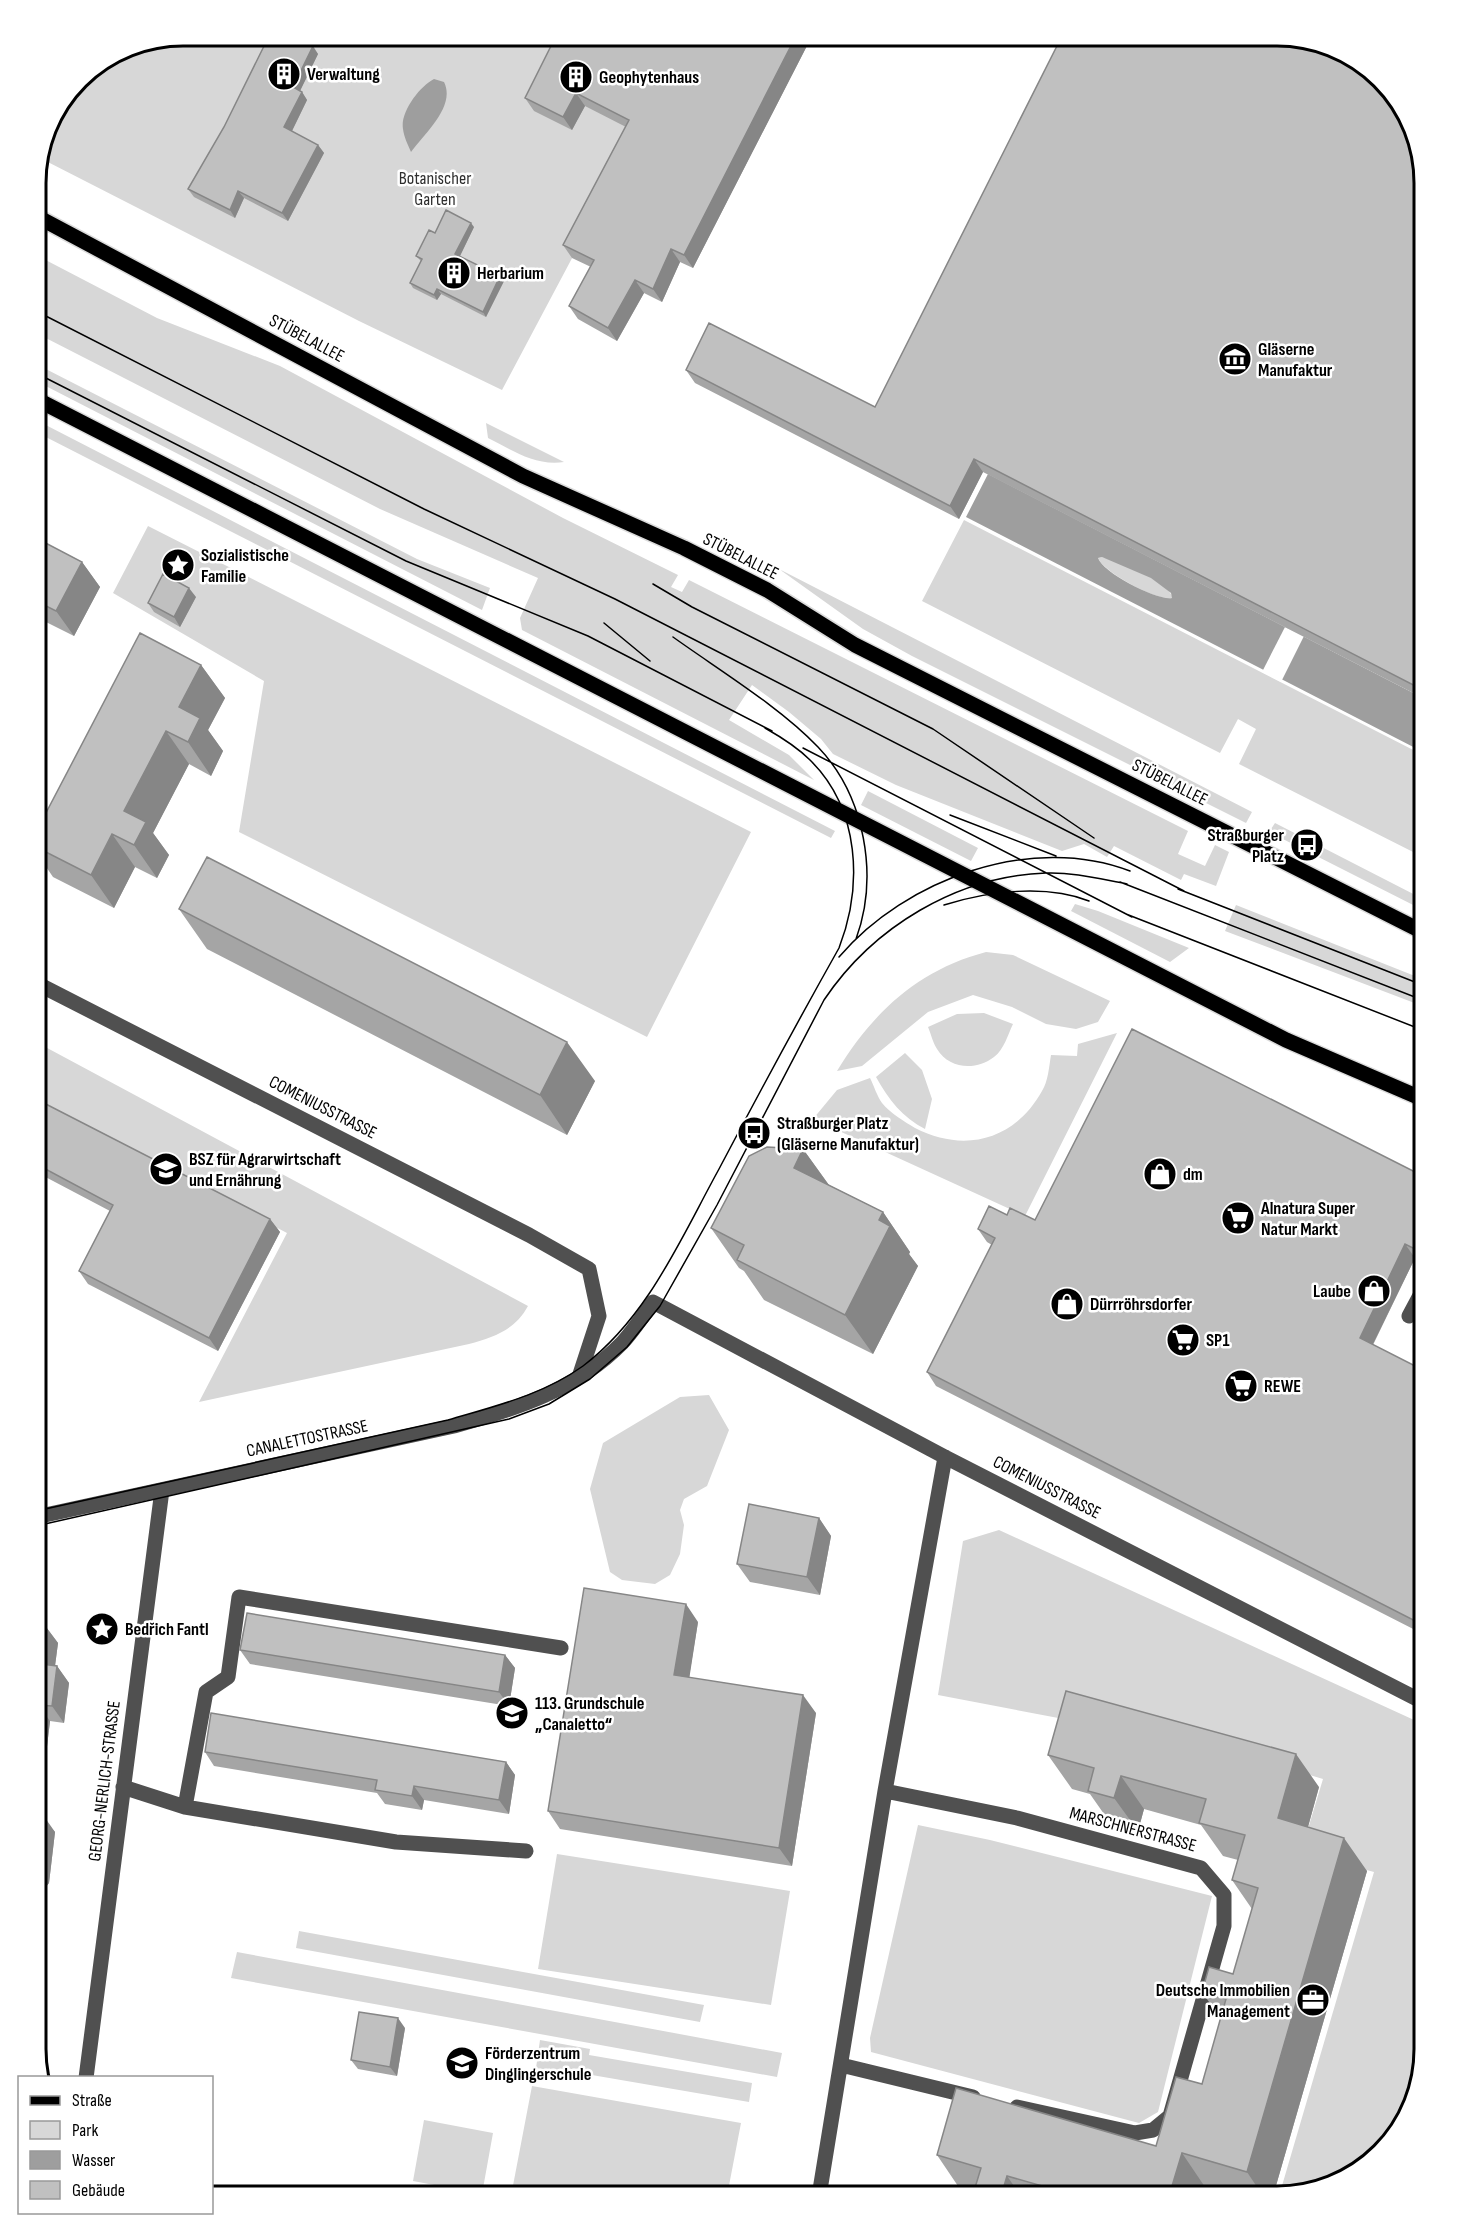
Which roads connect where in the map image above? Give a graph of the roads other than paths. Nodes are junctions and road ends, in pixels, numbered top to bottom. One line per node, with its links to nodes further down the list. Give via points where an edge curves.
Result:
1 (47, 222): 3 (main road, STÜBELALLEE, via 523,476 726,569 855,645)
2 (47, 405): 5 (main road, via 1286,1040)
3 (1414, 927)
4 (47, 988): 9 (street, COMENIUSSTRASSE, via 589,1269 598,1316)
5 (1414, 1095)
6 (653, 1302): 9 (street, CANALETTOSTRASSE, via 622,1342); 10 (street, COMENIUSSTRASSE)
7 (1414, 1308): 8 (street)
8 (1410, 1316)
9 (579, 1377): 11 (street, CANALETTOSTRASSE, via 546,1397 475,1420)
10 (945, 1457): 14 (street, COMENIUSSTRASSE); 16 (street)
11 (162, 1490): 12 (street, CANALETTOSTRASSE); 15 (street, GEORG-NERLICH-STRASSE)
12 (46, 1515)
13 (561, 1648): 17 (street, via 239,1597 228,1677 206,1692)
14 (1414, 1697)
15 (123, 1787): 17 (street); 20 (street, GEORG-NERLICH-STRASSE)
16 (885, 1791): 19 (street); 19 (street, MARSCHNERSTRASSE, via 1017,1818 1201,1868 1224,1895 1224,1926 1170,2116 1153,2130 1135,2133)
17 (185, 1807): 18 (street, via 396,1842)
18 (526, 1851)
19 (841, 2065): 21 (street)
20 (86, 2076)
21 (821, 2186)

